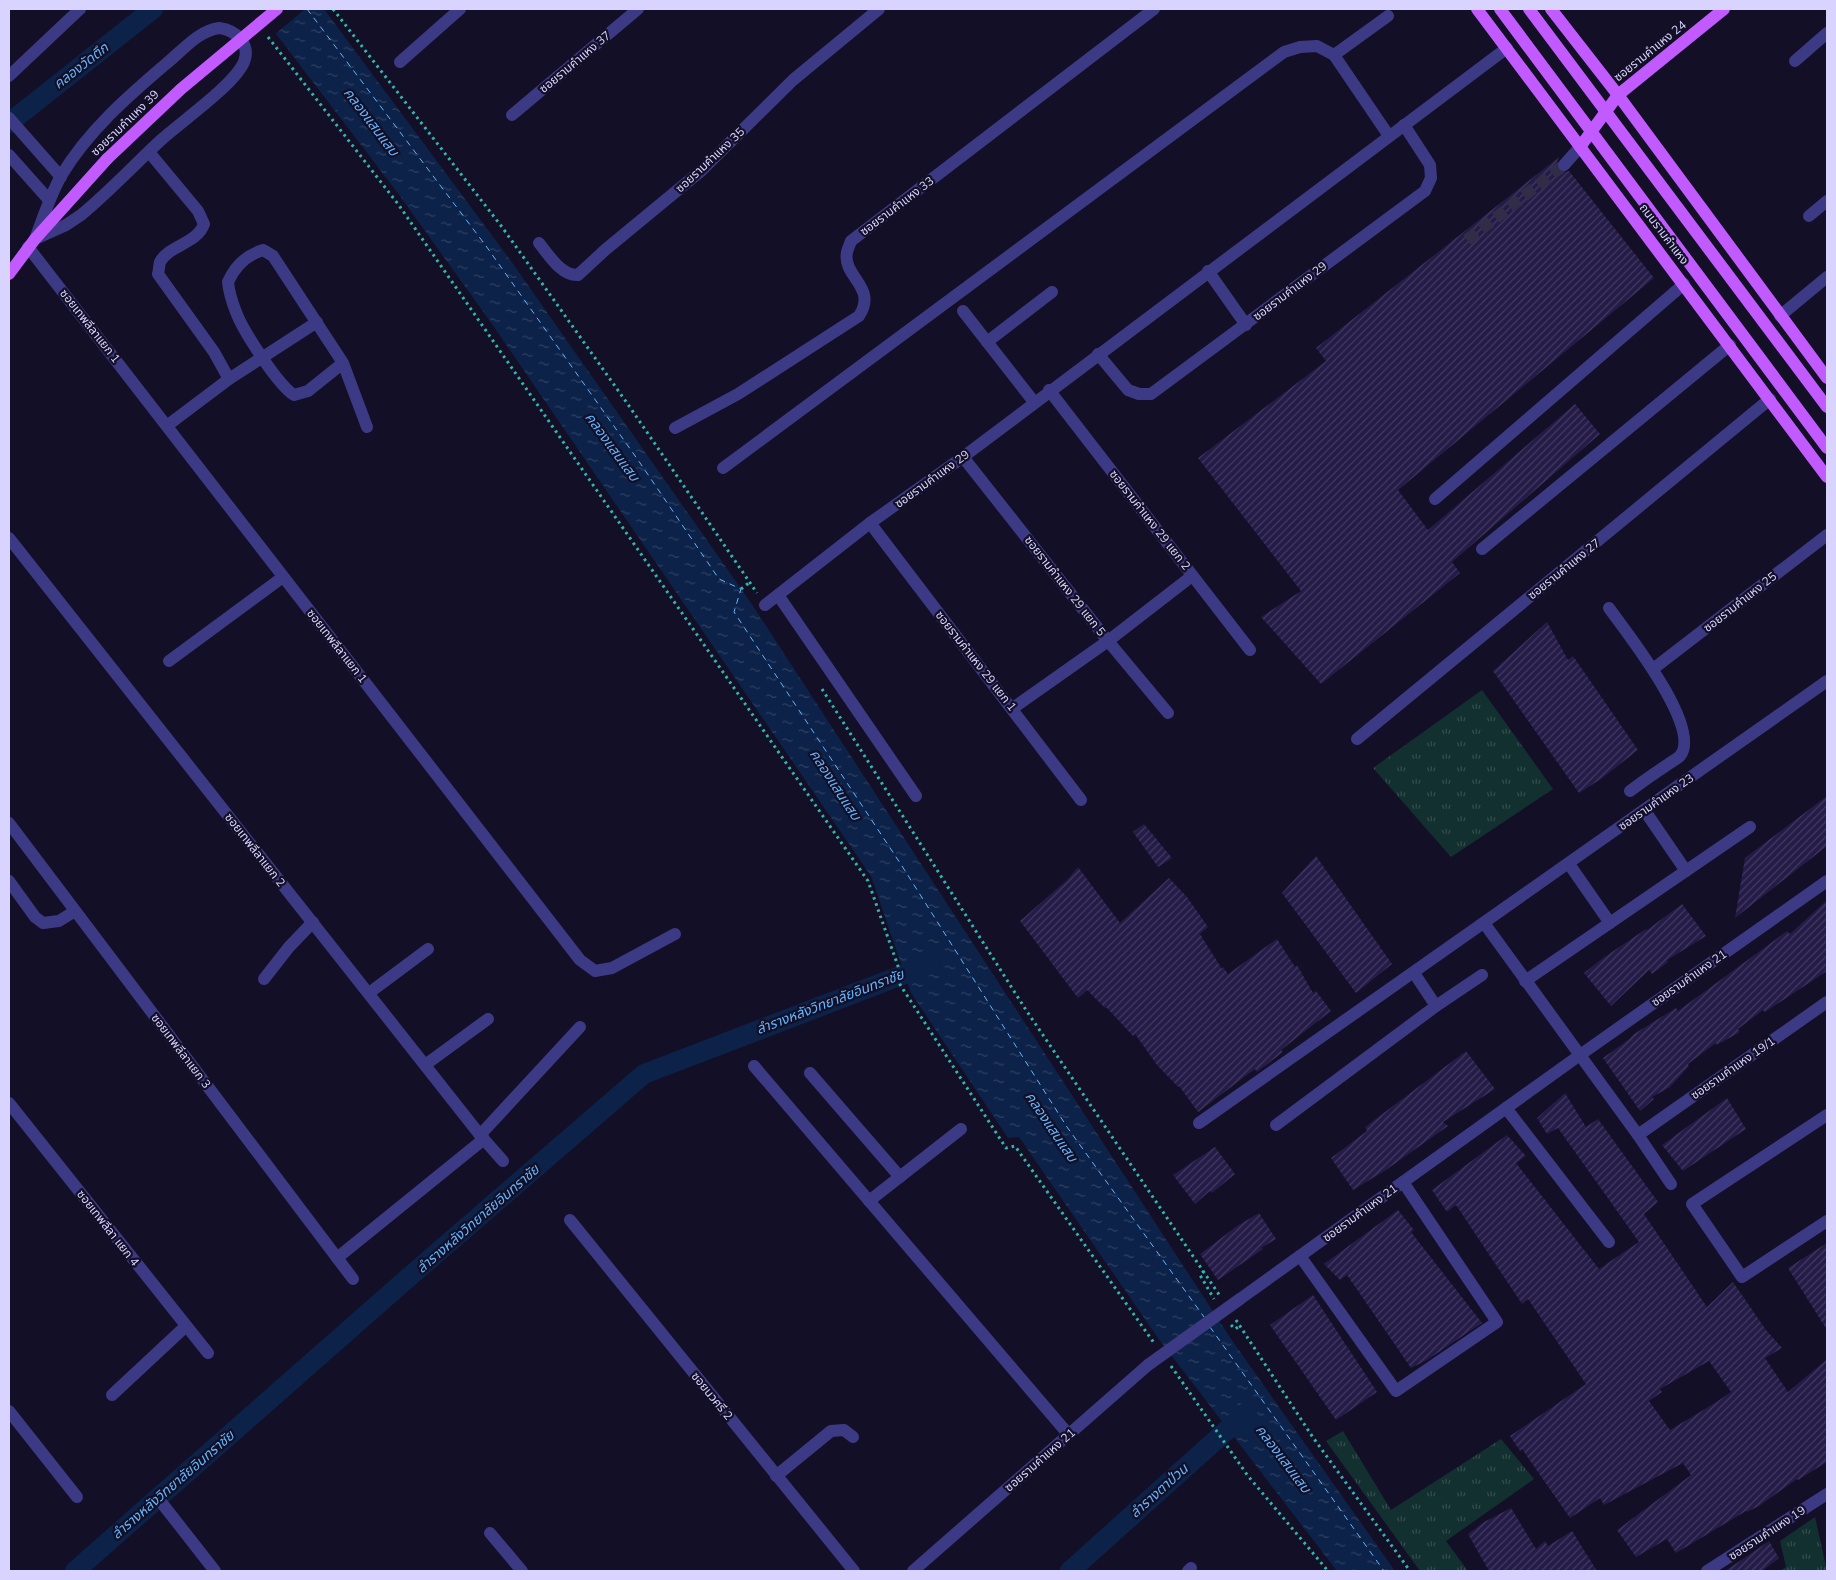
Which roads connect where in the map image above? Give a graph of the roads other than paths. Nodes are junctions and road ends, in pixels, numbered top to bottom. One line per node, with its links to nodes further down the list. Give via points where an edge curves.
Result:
1 (80, 9): 18 (street)
2 (277, 9): 32 (main road, ซอยรามคำแหง 39, bridge, via 138,127)
3 (460, 9): 17 (street)
4 (638, 9): 20 (street, ซอยรามคำแหง 37)
5 (879, 9): 33 (street, ซอยรามคำแหง 35, via 793,80 702,170 578,275 563,271)
6 (1154, 9): 56 (street, ซอยรามคำแหง 33, via 852,241 846,253 850,269 864,292 864,308 859,316 738,394)
7 (1478, 9): 14 (main road, ถนนรามคำแหง)
8 (1500, 9): 57 (main road, ถนนรามคำแหง, bridge)
9 (1529, 9): 53 (main road, bridge)
10 (1551, 9): 19 (main road)
11 (1724, 9): 19 (main road, ซอยรามคำแหง 24)
12 (1388, 16): 15 (street)
13 (1827, 33): 16 (street)
14 (1507, 48): 22 (street, ซอยรามคำแหง 29); 24 (main road, ถนนรามคำแหง)
15 (1334, 55): 23 (street); 59 (street, via 1316,46 1284,52)
16 (1795, 61)
17 (400, 62)
18 (9, 76)
19 (1618, 95): 24 (main road, ซอยรามคำแหง 24); 40 (main road)
20 (512, 115)
21 (9, 118): 28 (street)
22 (1404, 125): 23 (street, ซอยรามคำแหง 29); 42 (street, ซอยรามคำแหง 29, via 1430,165 1431,178 1425,191)
23 (1389, 136): 34 (street, ซอยรามคำแหง 29)
24 (1580, 147): 27 (street); 37 (main road, ถนนรามคำแหง)
25 (149, 152): 28 (street, via 237,72 246,51 237,34 219,28 198,36 93,131); 32 (street, via 81,216); 49 (street, via 198,211 204,224 201,232 160,262 158,274 214,352)
26 (9, 155): 29 (street)
27 (1564, 165)
28 (61, 177): 29 (street)
29 (49, 200): 32 (street)
30 (1827, 201): 31 (street)
31 (1809, 216)
32 (31, 243): 35 (main road, ซอยรามคำแหง 39); 54 (street, ซอยเทพลีลาแยก 1)
33 (539, 243)
34 (1208, 271): 42 (street); 45 (street, ซอยรามคำแหง 29)
35 (9, 274)
36 (1827, 277): 40 (street)
37 (1684, 284): 44 (main road, ถนนรามคำแหง); 61 (street)
38 (1052, 292): 43 (street)
39 (963, 311): 43 (street)
40 (1780, 316): 48 (main road)
41 (317, 322): 46 (street); 46 (street, via 274,256 264,250 253,253 234,269 228,282 236,314); 47 (street)
42 (1246, 325): 45 (street, ซอยรามคำแหง 29, via 1150,394 1128,390)
43 (987, 342): 52 (street)
44 (1730, 345): 51 (main road, ถนนรามคำแหง); 65 (street)
45 (1098, 354): 50 (street, ซอยรามคำแหง 29)
46 (263, 358): 47 (street, via 286,390 294,394 308,391); 49 (street)
47 (343, 363): 55 (street)
48 (1827, 378)
49 (229, 379): 54 (street)
50 (1049, 390): 52 (street, ซอยรามคำแหง 29); 66 (street, ซอยรามคำแหง 29 แยก 2)
51 (1770, 399): 60 (main road, ถนนรามคำแหง); 78 (street, ซอยรามคำแหง 27)
52 (1034, 402): 58 (street, ซอยรามคำแหง 29)
53 (1827, 407)
54 (168, 425): 67 (street, ซอยเทพลีลาแยก 1)
55 (367, 427)
56 (675, 428)
57 (1827, 448)
58 (963, 457): 62 (street, ซอยรามคำแหง 29); 71 (street, ซอยรามคำแหง 29 แยก 5)
59 (723, 468)
60 (1825, 469)
61 (1435, 499)
62 (870, 523): 68 (street, ซอยรามคำแหง 29); 76 (street, ซอยรามคำแหง 29 แยก 1)
63 (1827, 535): 74 (street, ซอยรามคำแหง 25)
64 (9, 538): 90 (street, ซอยเทพลีลาแยก 2)
65 (1482, 549)
66 (1192, 576): 71 (street); 72 (street, ซอยรามคำแหง 29 แยก 2)
67 (283, 577): 73 (street); 93 (street, ซอยเทพลีลาแยก 1, via 580,960 595,970 612,968)
68 (778, 595): 69 (street, ซอยรามคำแหง 29); 80 (street)
69 (765, 605)
70 (1609, 608): 74 (street)
71 (1108, 641): 76 (street); 77 (street, ซอยรามคำแหง 29 แยก 5)
72 (1250, 650)
73 (169, 661)
74 (1653, 669): 79 (street, via 1675,707 1683,729 1684,744 1681,755)
75 (1827, 681): 82 (street, ซอยรามคำแหง 23)
76 (1013, 708): 81 (street, ซอยรามคำแหง 29 แยก 1)
77 (1168, 713)
78 (1358, 739)
79 (1630, 791)
80 (916, 796)
81 (1081, 800)
82 (1645, 811): 85 (street, ซอยรามคำแหง 23); 86 (street)
83 (9, 823): 89 (street, ซอยเทพลีลาแยก 3)
84 (1750, 828): 86 (street)
85 (1569, 864): 91 (street, ซอยรามคำแหง 23); 92 (street)
86 (1686, 871): 92 (street)
87 (9, 881): 89 (street, via 34,917 43,923 53,922)
88 (1827, 881): 104 (street, ซอยรามคำแหง 21)
89 (75, 911): 125 (street, ซอยเทพลีลาแยก 3)
90 (312, 922): 97 (street); 99 (street, ซอยเทพลีลาแยก 2)
91 (1484, 923): 95 (street, ซอยรามคำแหง 23); 98 (street)
92 (1610, 923): 98 (street)
93 (675, 934)
94 (428, 949): 99 (street)
95 (1414, 973): 101 (street); 111 (street, ซอยรามคำแหง 23)
96 (1482, 975): 101 (street)
97 (264, 979)
98 (1525, 981): 104 (street)
99 (369, 993): 105 (street, ซอยเทพลีลาแยก 2)
100 (1827, 1002): 114 (street, ซอยรามคำแหง 19/1)
101 (1436, 1006): 112 (street)
102 (488, 1019): 105 (street)
103 (580, 1027): 115 (street)
104 (1580, 1055): 109 (street, ซอยรามคำแหง 21); 114 (street)
105 (425, 1065): 115 (street, ซอยเทพลีลาแยก 2)
106 (754, 1066): 120 (street)
107 (810, 1073): 117 (street)
108 (9, 1103): 127 (street, ซอยเทพลีลา แยก 4)
109 (1506, 1108): 118 (street, ซอยรามคำแหง 21); 123 (street)
110 (1827, 1115): 122 (street, via 1692,1204 1742,1277)
111 (1199, 1123)
112 (1276, 1125)
113 (961, 1129): 117 (street)
114 (1638, 1135): 119 (street)
115 (482, 1137): 116 (street, ซอยเทพลีลาแยก 2); 125 (street)
116 (503, 1161)
117 (900, 1177): 120 (street)
118 (1403, 1182): 124 (street, ซอยรามคำแหง 21); 124 (street, via 1497,1322 1396,1391)
119 (1671, 1184)
120 (869, 1202): 131 (street)
121 (570, 1220): 133 (street, ซอยนวศรี 2)
122 (1827, 1221)
123 (1609, 1242)
124 (1300, 1256): 131 (street, ซอยรามคำแหง 21, bridge, via 1158,1358)
125 (337, 1258): 126 (street, ซอยเทพลีลาแยก 3)
126 (352, 1279)
127 (186, 1326): 128 (street, ซอยเทพลีลา แยก 4); 129 (street)
128 (208, 1353)
129 (112, 1395)
130 (9, 1410): 135 (street)
131 (1069, 1435): 141 (street, ซอยรามคำแหง 21)
132 (853, 1438): 133 (street, via 844,1430 831,1432)
133 (776, 1476): 140 (street, ซอยนวศรี 2)
134 (1827, 1494): 142 (street, ซอยรามคำแหง 19)
135 (77, 1497)
136 (161, 1502): 138 (street)
137 (490, 1534): 139 (street)
138 (215, 1571)
139 (522, 1571)
140 (854, 1571)
141 (913, 1571)
142 (1707, 1571)

